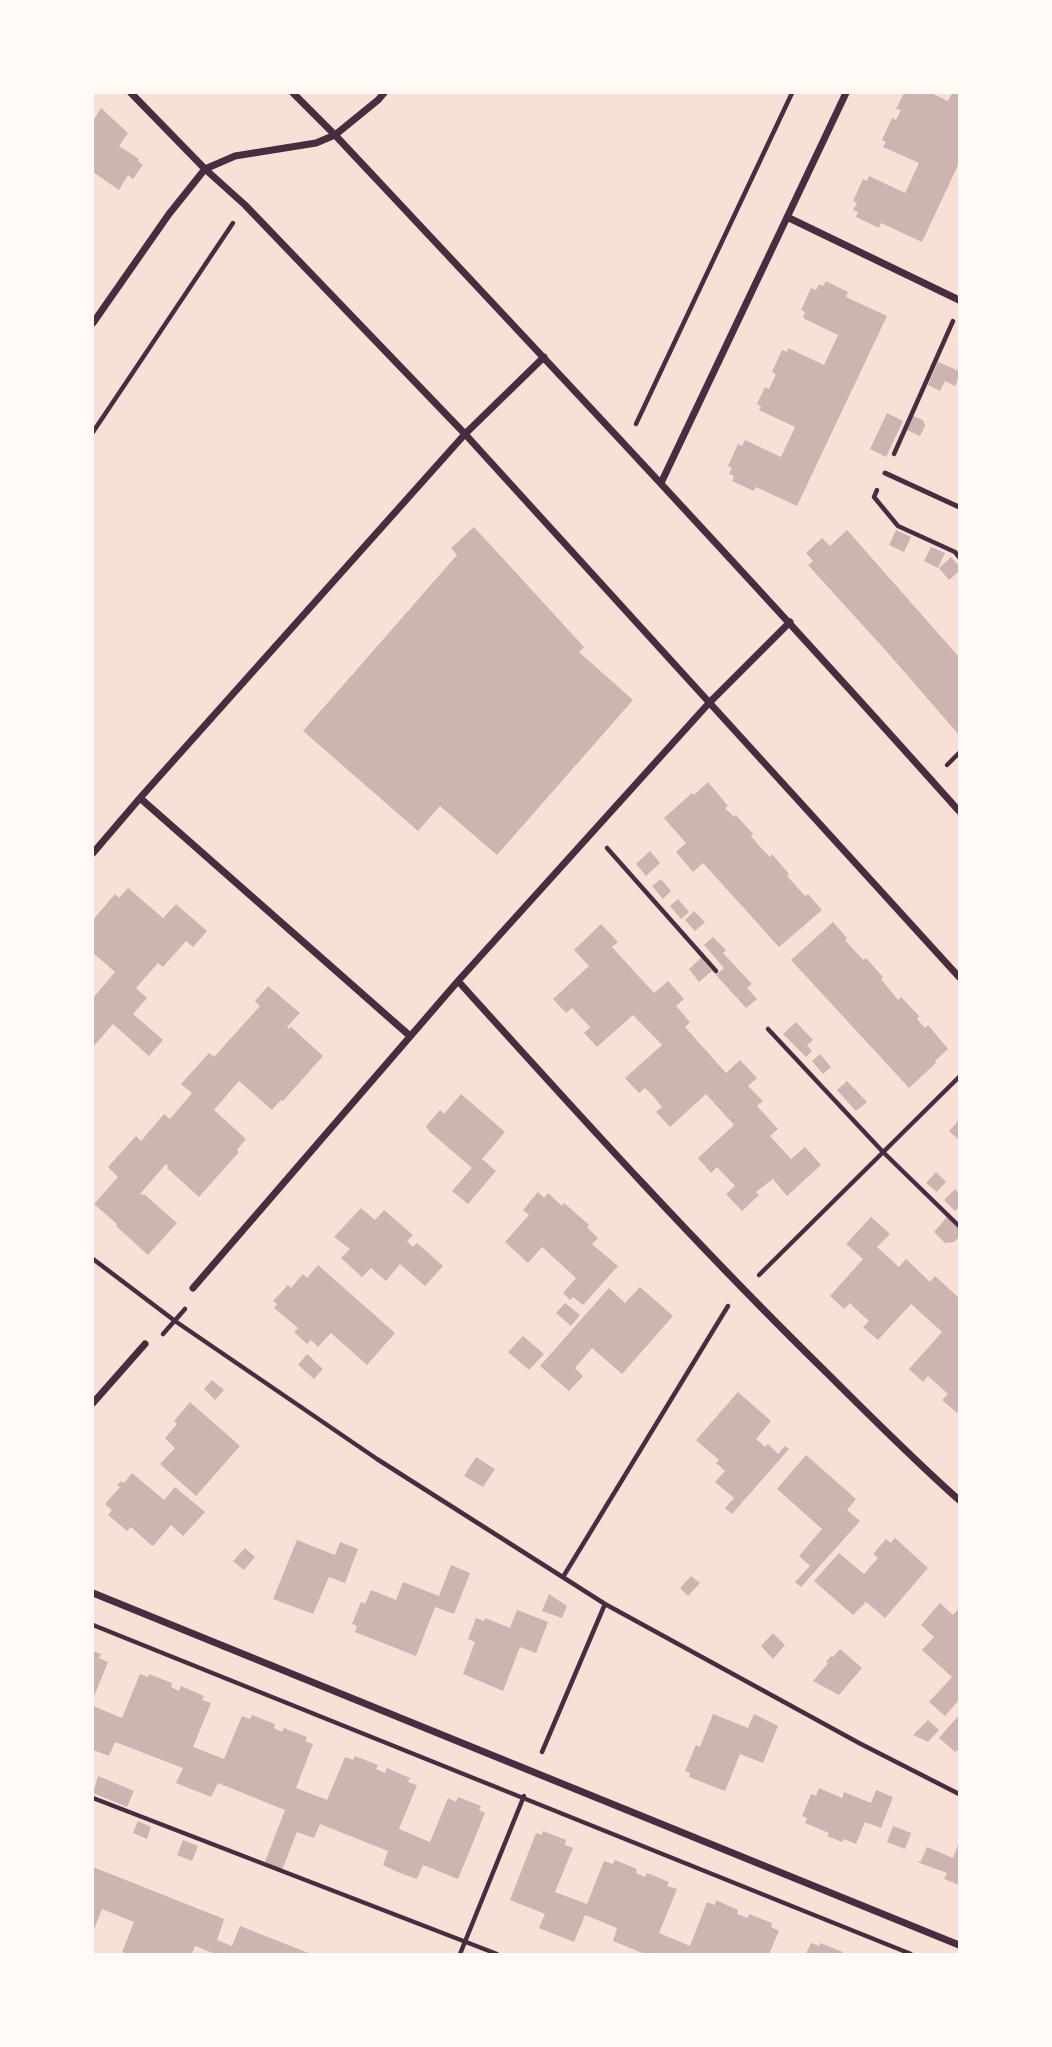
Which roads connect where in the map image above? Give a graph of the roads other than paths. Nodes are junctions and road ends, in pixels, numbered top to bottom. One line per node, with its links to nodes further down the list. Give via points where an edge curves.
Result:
1 (131, 93): 6 (street)
2 (293, 93): 5 (street)
3 (384, 93): 5 (street)
4 (846, 93): 7 (street)
5 (335, 135): 6 (street, via 316,143 235,156); 10 (street)
6 (205, 169): 9 (street); 11 (street)
7 (787, 217): 8 (street); 13 (street)
8 (959, 300)
9 (93, 323)
10 (544, 357): 11 (street); 13 (street)
11 (465, 434): 16 (street); 17 (street)
12 (885, 472): 14 (lane)
13 (661, 483): 15 (street)
14 (959, 507)
15 (790, 622): 16 (street); 18 (street)
16 (709, 703): 20 (street); 21 (street)
17 (140, 798): 19 (street); 22 (street)
18 (959, 811)
19 (93, 853)
20 (959, 977)
21 (458, 981): 22 (street); 26 (street, via 742,1291)
22 (410, 1037): 23 (street)
23 (193, 1288)
24 (145, 1344): 25 (street)
25 (93, 1403)
26 (959, 1500)
27 (93, 1593): 28 (street)
28 (959, 1945)

